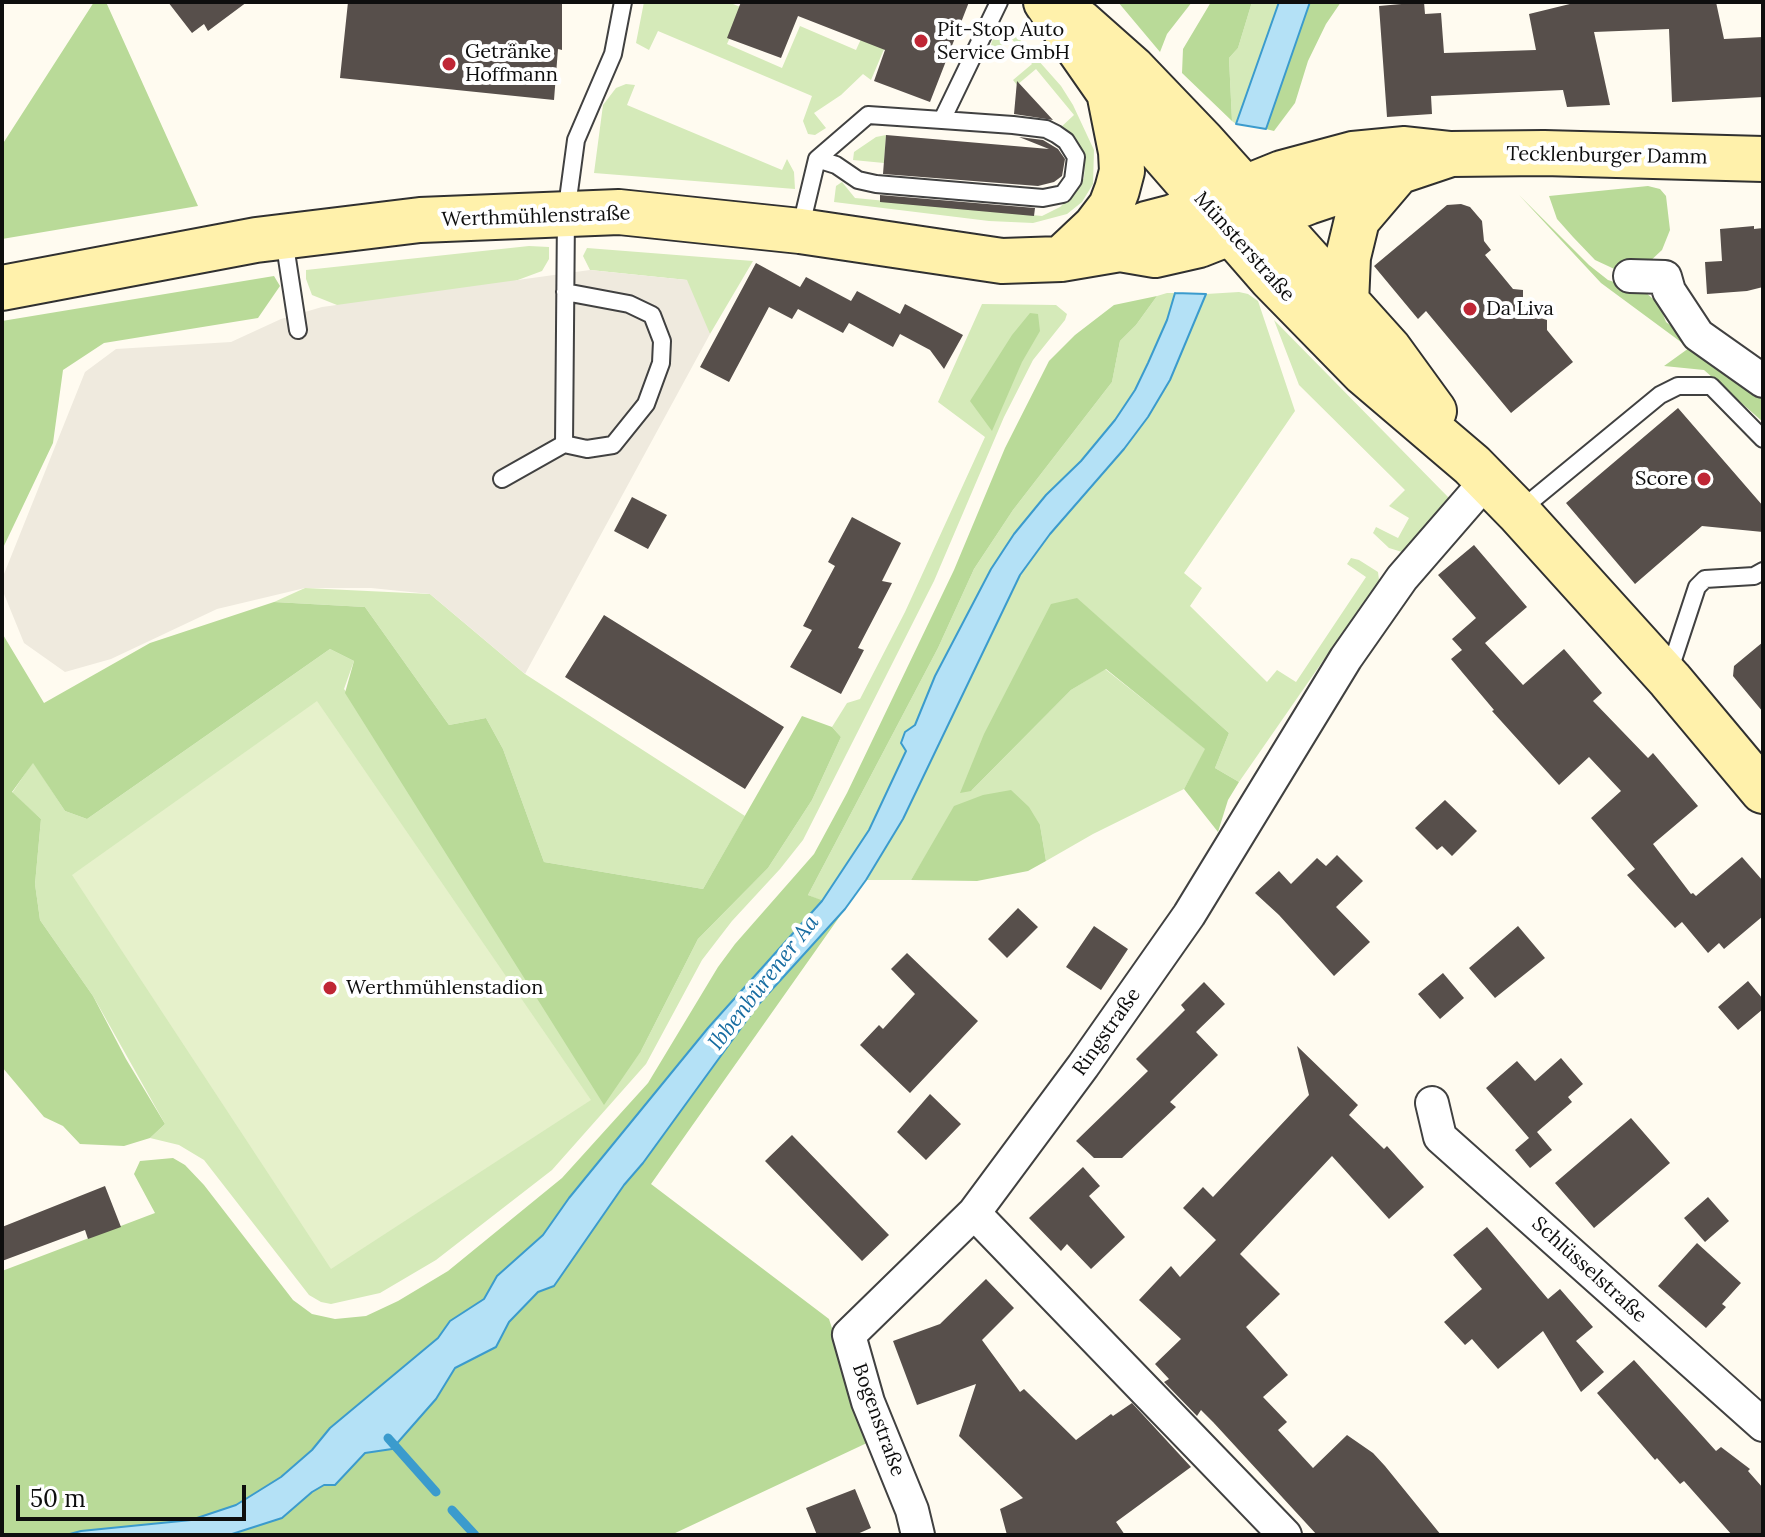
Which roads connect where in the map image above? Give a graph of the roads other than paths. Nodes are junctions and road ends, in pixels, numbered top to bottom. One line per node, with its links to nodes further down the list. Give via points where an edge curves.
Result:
1 (623, 2): 12 (lane, via 613,54 576,140)
2 (999, 2): 6 (lane)
3 (1046, 2): 5 (main road, Münsterstraße)
4 (1057, 2): 11 (main road, Münsterstraße, via 1133,69)
5 (1108, 91): 11 (main road, Münsterstraße); 15 (main road, via 1121,152 1117,190 1095,227)
6 (942, 120): 8 (lane, via 868,115); 8 (lane, via 1046,129 1072,148 1073,180 1063,194 1043,198 876,184)
7 (1451, 154): 9 (main road, Tecklenburger Damm); 10 (main road, Tecklenburger Damm); 11 (main road, Tecklenburger Damm, via 1405,149 1353,154 1282,173)
8 (817, 159): 13 (lane)
9 (1763, 159)
10 (1397, 173): 11 (main road, Tecklenburger Damm); 19 (main road, via 1357,220 1348,257)
11 (1238, 210): 15 (main road, Werthmühlenstraße, via 1199,245 1155,255 1120,249); 19 (main road, Münsterstraße); 24 (main road, Münsterstraße, via 1271,278 1364,373)
12 (566, 214): 13 (main road, Werthmühlenstraße, via 619,212); 14 (main road, Werthmühlenstraße, via 420,220); 18 (lane)
13 (800, 231): 15 (main road, Werthmühlenstraße, via 1002,261)
14 (284, 237): 17 (main road, Werthmühlenstraße); 20 (lane)
15 (1061, 259)
16 (1630, 276): 21 (street, via 1665,277 1698,335)
17 (2, 288)
18 (565, 292): 23 (lane); 23 (lane, via 629,304 652,315 662,341 661,363 646,404 613,445 587,449)
19 (1346, 303): 24 (main road, Münsterstraße, via 1389,349)
20 (298, 330)
21 (1763, 381)
22 (1763, 439): 26 (lane, via 1711,386 1678,386 1660,395)
23 (564, 444): 25 (lane)
24 (1480, 472): 26 (main road, Münsterstraße); 31 (street, Ringstraße, via 1346,658 1181,927)
25 (502, 479)
26 (1518, 512): 28 (main road, Münsterstraße)
27 (1763, 571): 28 (lane, via 1705,579 1697,587)
28 (1667, 677): 29 (main road, Münsterstraße)
29 (1763, 791)
30 (1432, 1103): 32 (street, Schlüsselstraße, via 1440,1137)
31 (974, 1213): 33 (street, Bogenstraße, via 849,1335); 34 (street)
32 (1763, 1425)
33 (918, 1535)
34 (1285, 1535)

